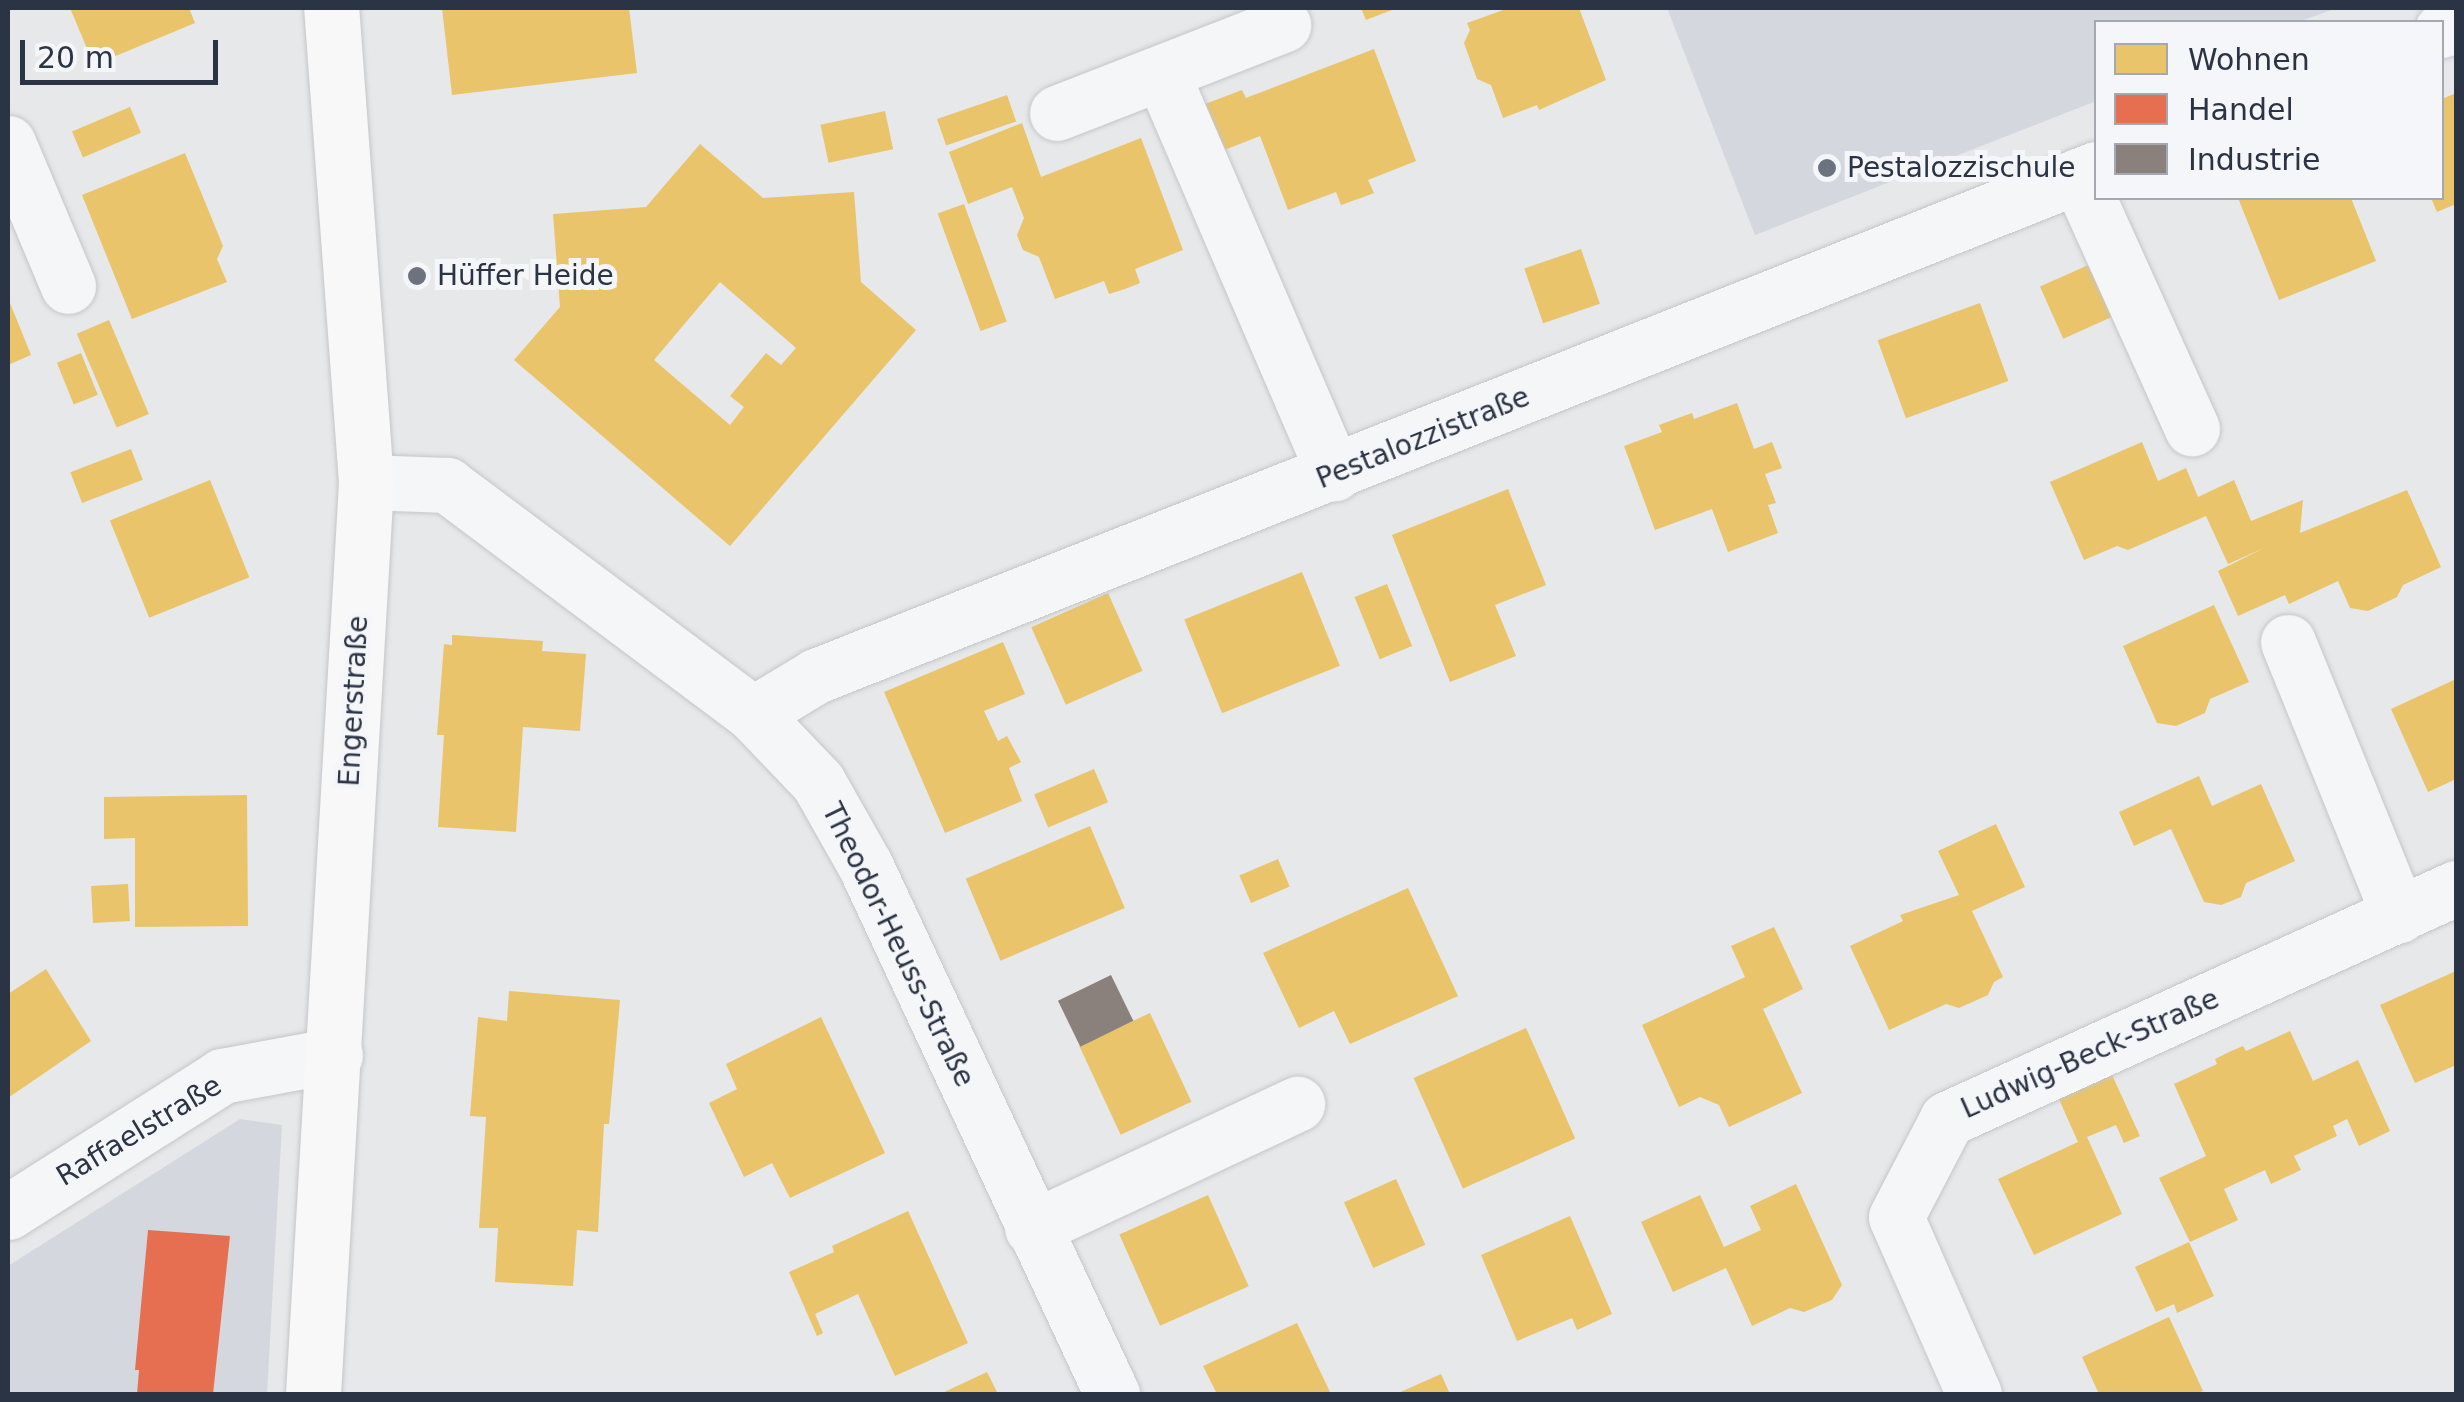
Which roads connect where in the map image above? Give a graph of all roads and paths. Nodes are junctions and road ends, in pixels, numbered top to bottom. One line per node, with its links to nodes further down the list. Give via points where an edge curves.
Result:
1 (331, 8): 11 (main road, Engerstraße)
2 (1282, 25): 3 (street)
3 (1162, 74): 4 (street); 10 (street)
4 (1056, 114)
5 (8, 143): 8 (street)
6 (2087, 172): 10 (street, Pestalozzistraße)
7 (2098, 200): 9 (street)
8 (68, 286)
9 (2192, 429)
10 (1334, 474): 13 (street, Pestalozzistraße, via 816,676)
11 (366, 482): 13 (street, Theodor-Heuss-Straße, via 447,485); 16 (main road, Engerstraße)
12 (2288, 642): 15 (street)
13 (754, 714): 19 (street, Theodor-Heuss-Straße, via 818,782 866,865)
14 (2456, 888): 15 (street, Ludwig-Beck-Straße)
15 (2398, 915): 22 (street, Ludwig-Beck-Straße, via 1947,1119 1896,1217)
16 (336, 1055): 18 (street, Raffaelstraße, via 222,1076); 20 (main road, Engerstraße)
17 (1297, 1104): 19 (street)
18 (8, 1212)
19 (1032, 1228): 21 (street, Theodor-Heuss-Straße)
20 (313, 1394)
21 (1112, 1394)
22 (1974, 1394)

